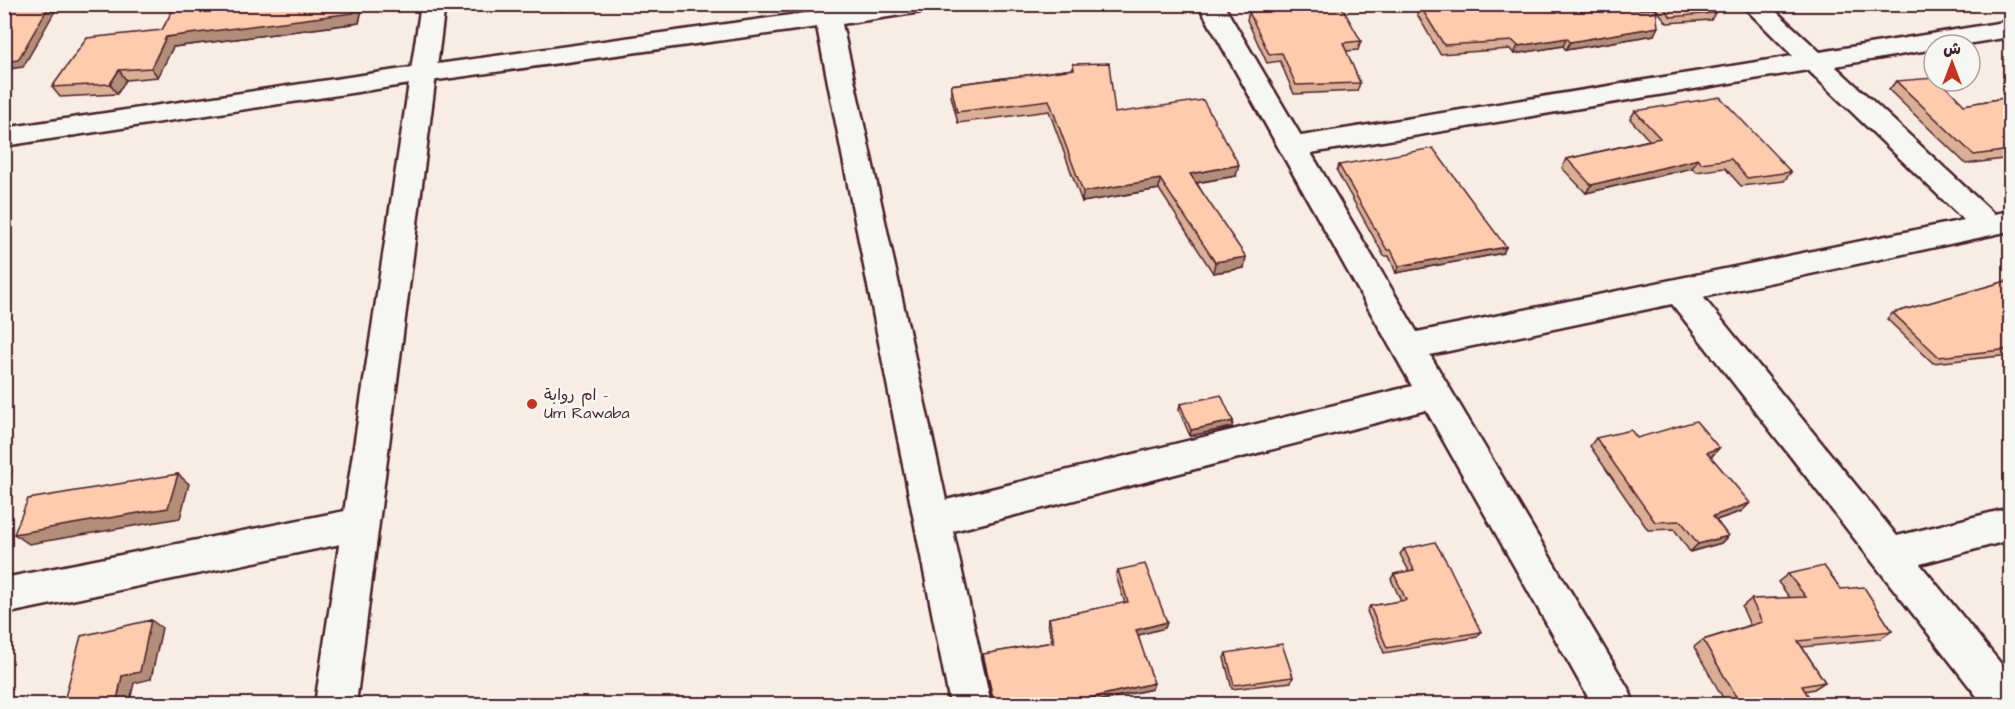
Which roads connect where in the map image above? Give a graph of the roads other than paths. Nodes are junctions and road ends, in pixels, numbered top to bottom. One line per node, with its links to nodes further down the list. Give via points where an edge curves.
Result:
1 (433, 4): 9 (street)
2 (928, 4): 5 (street)
3 (1210, 4): 11 (street)
4 (1753, 4): 8 (street)
5 (891, 7): 6 (street)
6 (828, 18): 9 (street); 16 (street)
7 (2010, 29): 8 (street)
8 (1813, 61): 11 (street); 12 (street)
9 (423, 74): 10 (street); 17 (street)
10 (4, 137)
11 (1292, 147): 14 (street)
12 (2000, 224): 13 (street)
13 (1679, 290): 14 (street); 19 (street)
14 (1407, 347): 15 (street)
15 (1434, 394): 16 (street); 23 (street)
16 (932, 520): 22 (street)
17 (360, 524): 20 (street); 21 (street)
18 (2010, 524): 19 (street)
19 (1889, 555): 24 (street)
20 (4, 596)
21 (335, 705)
22 (970, 705)
23 (1614, 705)
24 (2008, 705)

